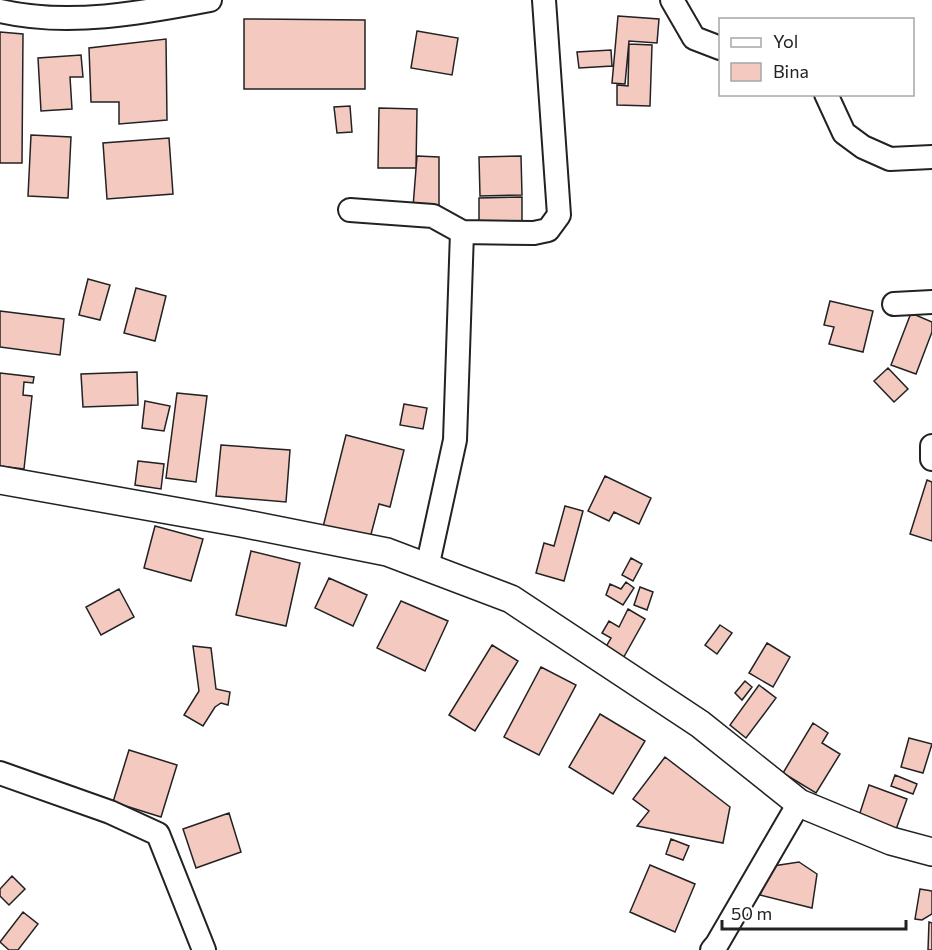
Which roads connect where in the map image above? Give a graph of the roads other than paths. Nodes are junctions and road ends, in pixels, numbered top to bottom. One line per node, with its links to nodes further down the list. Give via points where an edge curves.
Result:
1 (210, 0): 4 (street, via 135,14 30,18)
2 (544, 0): 9 (street, via 559,215 548,230 534,233)
3 (672, 0): 5 (street, via 694,38)
4 (0, 11)
5 (719, 48)
6 (827, 96): 7 (street, via 844,133 863,147 890,159)
7 (932, 157)
8 (350, 210): 9 (street, via 434,216)
9 (462, 232): 15 (street, via 455,440)
10 (932, 302): 11 (street)
11 (894, 304)
12 (932, 446): 13 (street)
13 (932, 459)
14 (0, 480): 15 (street, via 387,552)
15 (427, 568): 17 (street, via 511,599 700,724)
16 (0, 773): 19 (street, via 110,812 158,834)
17 (799, 802): 18 (street, via 891,841); 20 (street)
18 (932, 852)
19 (204, 950)
20 (712, 950)

